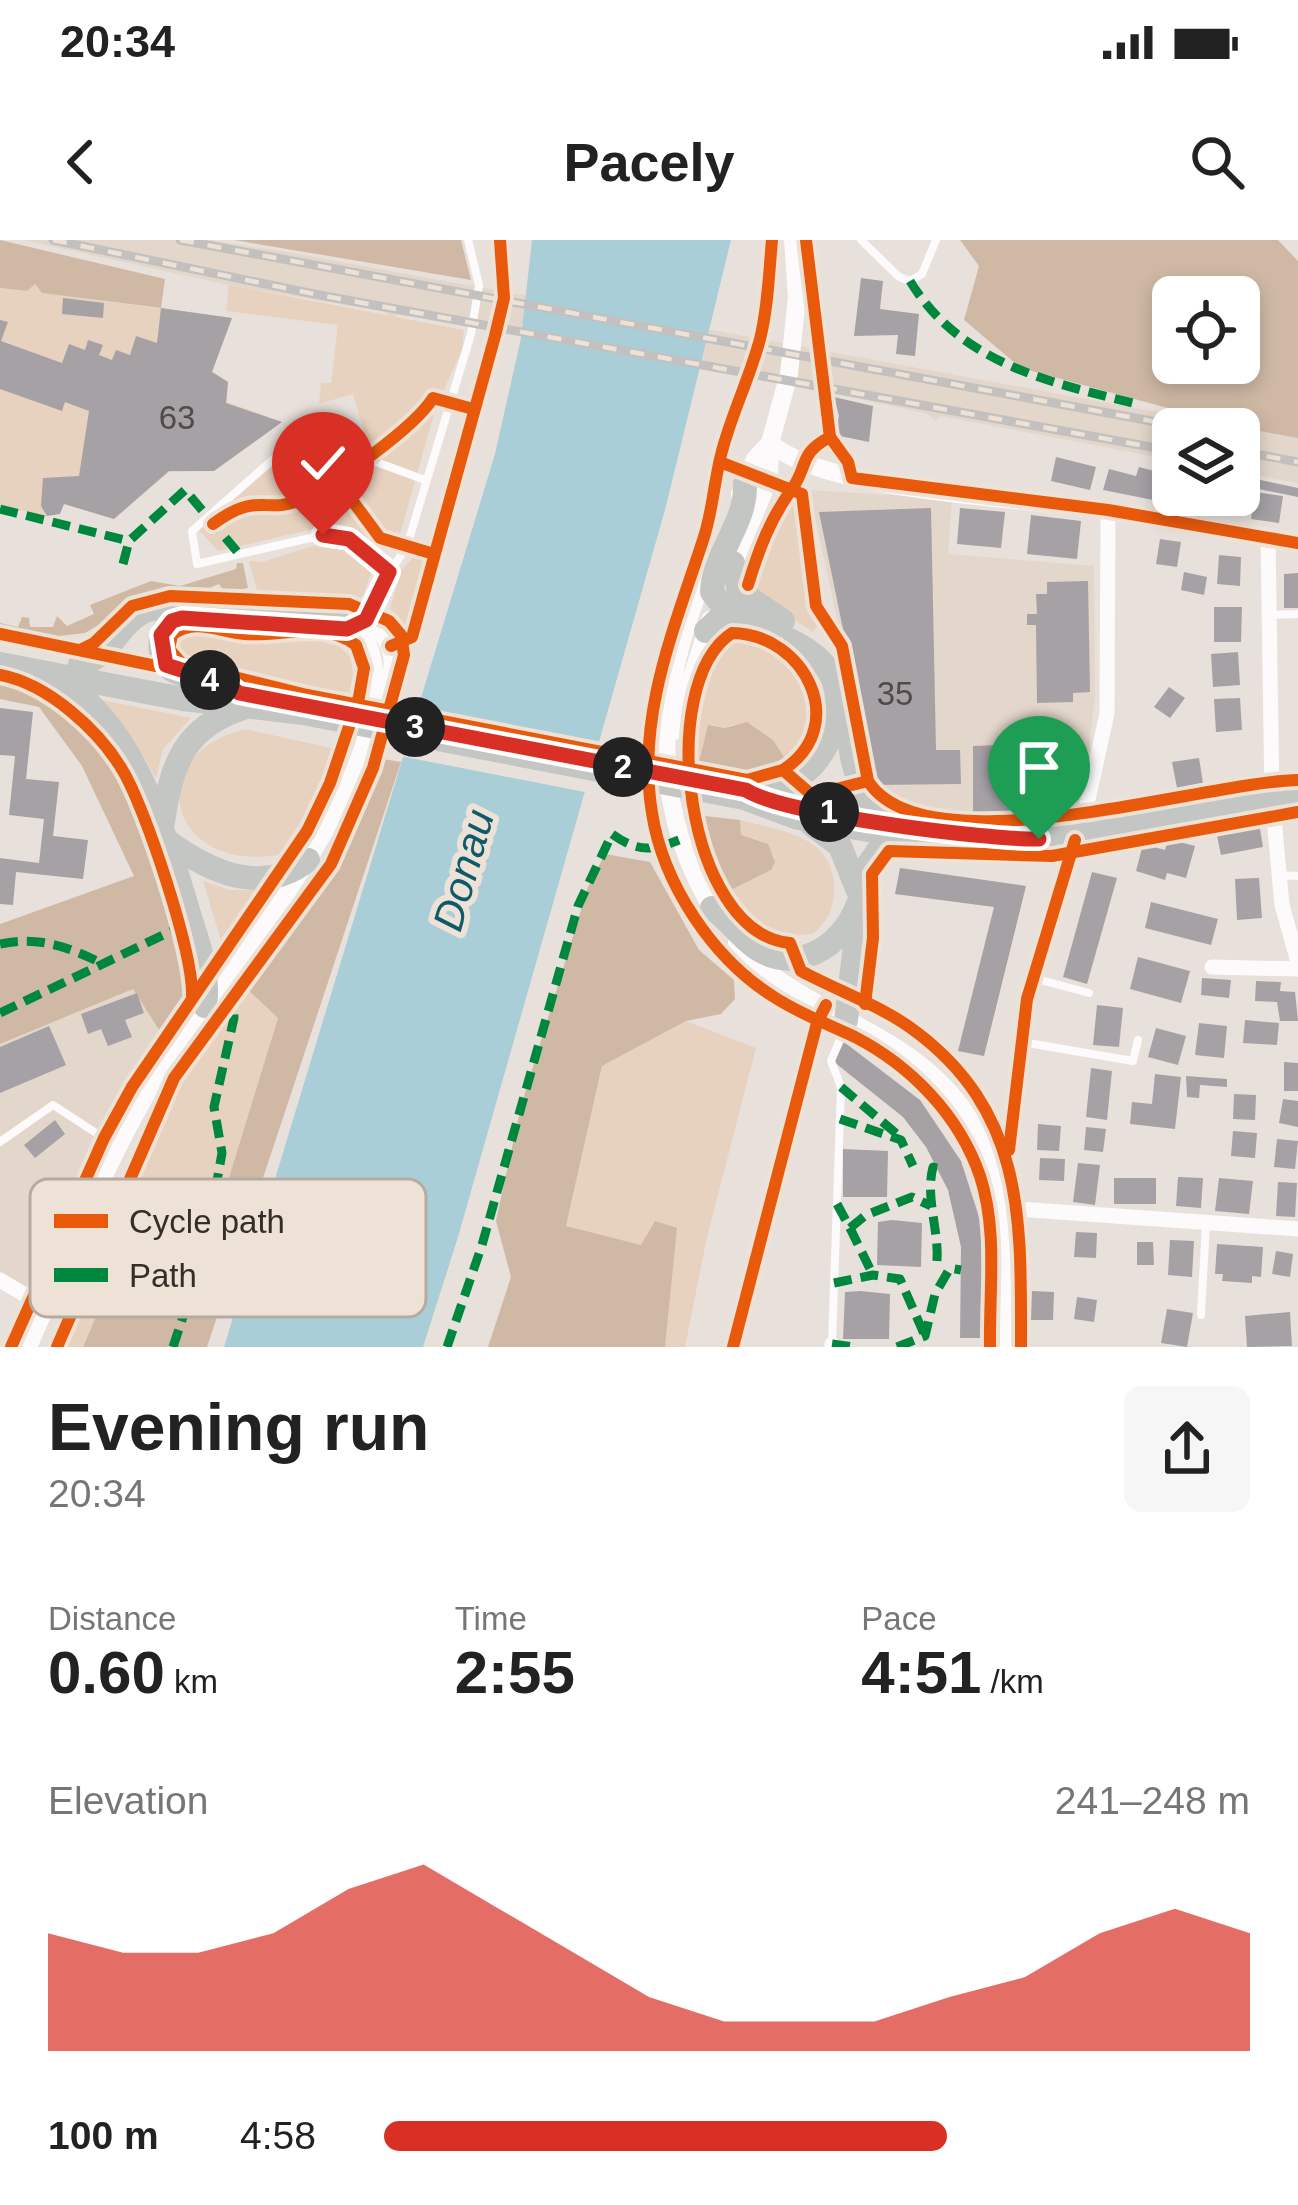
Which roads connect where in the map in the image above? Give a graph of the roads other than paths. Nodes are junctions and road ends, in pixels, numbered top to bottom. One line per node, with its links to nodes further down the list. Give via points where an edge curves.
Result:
1 (468, 240): 6 (lane, via 479,285 471,334)
2 (793, 240): 5 (street, via 795,334)
3 (861, 240): 4 (lane, via 910,281 922,274)
4 (936, 240)
5 (770, 443): 7 (street); 8 (street, via 801,464 852,478); 11 (street, via 769,479)
6 (425, 480): 12 (lane, via 407,546); 12 (lane, via 330,445 289,446 192,531 197,564 323,535 349,539)
7 (745, 484): 13 (main road, via 712,585); 23 (street, via 678,652)
8 (1108, 510): 9 (street); 30 (street, via 1107,713)
9 (1268, 537): 10 (street); 15 (street)
10 (1298, 543)
11 (734, 563): 13 (street); 28 (main road, via 739,591 818,645 840,676 857,785)
12 (389, 572): 16 (lane)
13 (728, 608): 17 (main road); 24 (main road, via 788,637 821,664 837,709 810,769)
14 (1298, 614): 15 (lane)
15 (1269, 615): 26 (street)
16 (360, 630): 20 (main road, via 335,612 172,604 139,614 101,656); 22 (main road, via 182,618 166,626 166,665 228,685); 31 (street, via 387,638 391,679)
17 (706, 631): 23 (street)
18 (0, 647): 20 (main road)
19 (0, 664): 21 (main road)
20 (80, 664): 22 (main road)
21 (42, 672): 22 (main road, via 182,699); 29 (main road, via 71,687 120,743)
22 (244, 700): 24 (main road); 29 (main road, via 186,741 171,774)
23 (667, 759): 35 (street, via 679,840)
24 (745, 794): 27 (main road); 28 (main road)
25 (1298, 795): 26 (main road)
26 (1272, 796): 30 (main road); 32 (street)
27 (798, 818): 28 (main road); 34 (main road, via 840,846)
28 (895, 830): 30 (main road, via 988,840); 34 (main road, via 873,856)
29 (165, 833): 31 (main road, via 210,870 241,878 291,872); 40 (main road, via 204,959)
30 (1076, 836): 38 (street)
31 (308, 860): 40 (street)
32 (1279, 875): 33 (lane); 36 (street)
33 (1298, 876)
34 (858, 899): 35 (main road, via 838,938 793,959 763,952); 41 (main road)
35 (712, 908): 41 (street, via 756,964)
36 (1298, 966): 37 (street)
37 (1212, 967)
38 (1032, 977): 39 (lane); 43 (street)
39 (1088, 993)
40 (205, 1006): 45 (street)
41 (846, 1020): 47 (street, via 940,1084 983,1144); 55 (lane, via 831,1061 842,1087)
42 (1138, 1040): 43 (lane, via 1133,1061)
43 (1021, 1042): 47 (street)
44 (0, 1142): 45 (lane, via 53,1106)
45 (117, 1147): 46 (street)
46 (103, 1179)
47 (1000, 1185): 48 (street)
48 (1004, 1208): 49 (street); 57 (street)
49 (1206, 1222): 50 (street); 53 (lane)
50 (1298, 1229)
51 (0, 1280): 52 (street)
52 (30, 1298)
53 (1201, 1315)
54 (41, 1317): 56 (street)
55 (832, 1346)
56 (28, 1347)
57 (1007, 1347)

